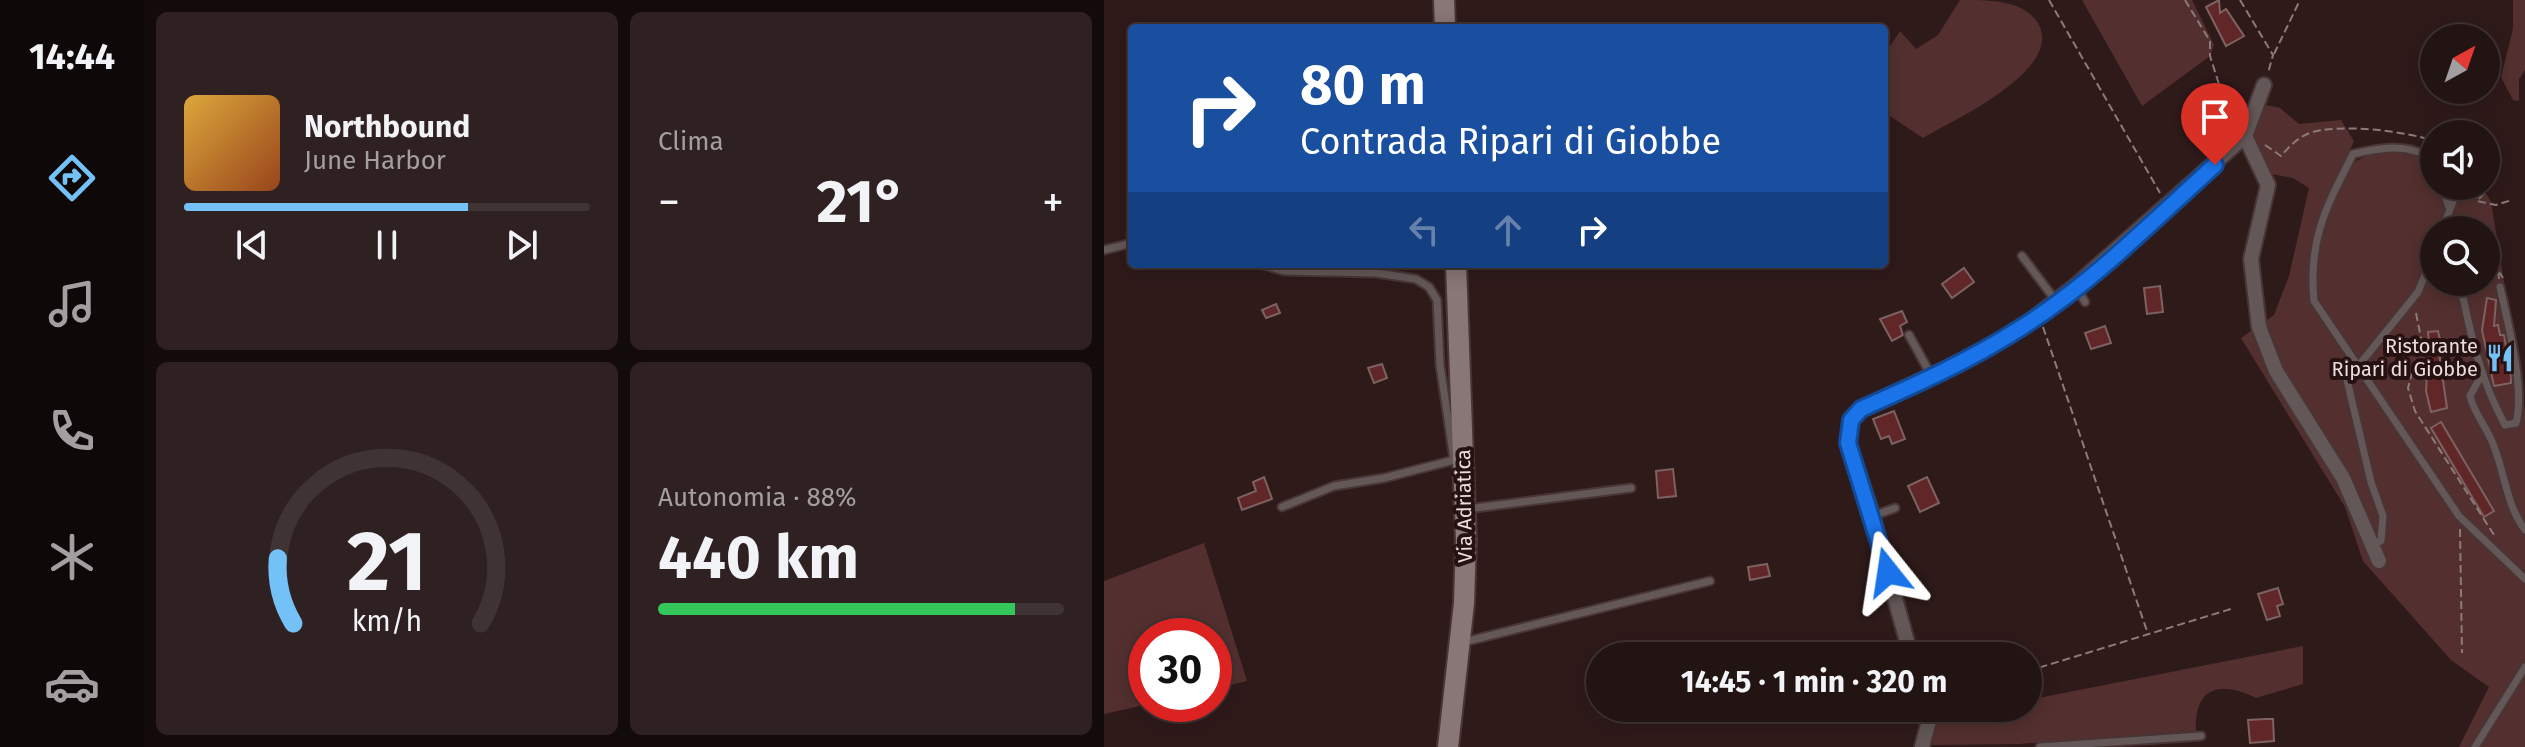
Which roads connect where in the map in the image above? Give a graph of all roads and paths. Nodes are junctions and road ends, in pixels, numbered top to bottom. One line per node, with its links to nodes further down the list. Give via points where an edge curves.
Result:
1 (1444, 0): 6 (main road)
2 (2049, 0): 16 (path)
3 (2185, 0): 10 (path, via 2210,41 2210,56)
4 (2240, 0): 7 (path)
5 (2300, 0): 7 (path)
6 (1445, 24)
7 (2273, 55): 8 (path)
8 (2264, 85): 10 (street)
9 (2420, 136): 10 (path, via 2309,133 2281,156 2254,138)
10 (2243, 137): 16 (street); 44 (street, via 2268,185 2251,259 2259,327 2276,371 2343,478)
11 (2420, 154): 33 (lane, via 2389,146 2353,154 2318,225 2311,268 2314,301)
12 (2447, 200): 17 (lane)
13 (2453, 200): 17 (lane)
14 (2478, 200): 15 (path, via 2496,205)
15 (2512, 200)
16 (2168, 207): 24 (street)
17 (2449, 208): 18 (lane)
18 (2446, 216)
19 (1128, 244): 20 (lane)
20 (1104, 250)
21 (2022, 256): 28 (lane)
22 (1271, 268): 36 (lane, via 1376,273 1416,279 1429,287 1437,300 1440,365)
23 (1456, 268): 36 (main road, Via Adriatica)
24 (2075, 286): 28 (street); 29 (lane)
25 (2420, 287): 30 (lane)
26 (2500, 287): 35 (lane, via 2521,377 2522,412 2516,423 2505,425)
27 (2463, 296): 35 (lane)
28 (2056, 301): 31 (street)
29 (2085, 302)
30 (2410, 302): 33 (lane); 46 (path, via 2421,338 2408,388 2415,411)
31 (2038, 315): 34 (street); 50 (path)
32 (1909, 335): 34 (lane)
33 (2359, 364): 42 (lane); 44 (lane, via 2347,380 2383,516 2381,541)
34 (1932, 376): 41 (street, via 1861,409 1851,420 1848,443)
35 (2481, 376): 43 (lane, via 2470,396 2474,413 2489,435 2515,517)
36 (1460, 467): 38 (lane, via 1334,486); 40 (main road, Via Adriatica)
37 (1631, 488): 40 (lane)
38 (1282, 507)
39 (1895, 508): 41 (lane)
40 (1466, 509): 52 (main road, Via Adriatica)
41 (1873, 516): 51 (street)
42 (2459, 516): 46 (lane); 53 (path)
43 (2525, 530)
44 (2373, 543): 45 (street)
45 (2379, 561)
46 (2508, 561): 47 (lane)
47 (2525, 579)
48 (1710, 581): 52 (lane)
49 (2234, 608): 50 (path)
50 (2148, 634): 54 (path)
51 (1907, 642)
52 (1459, 643): 58 (main road, Via Adriatica)
53 (2462, 653)
54 (2042, 667)
55 (2525, 667): 61 (lane)
56 (1929, 722): 59 (street)
57 (2201, 736): 60 (lane)
58 (1448, 747)
59 (1922, 747)
60 (2040, 747)
61 (2475, 747)

